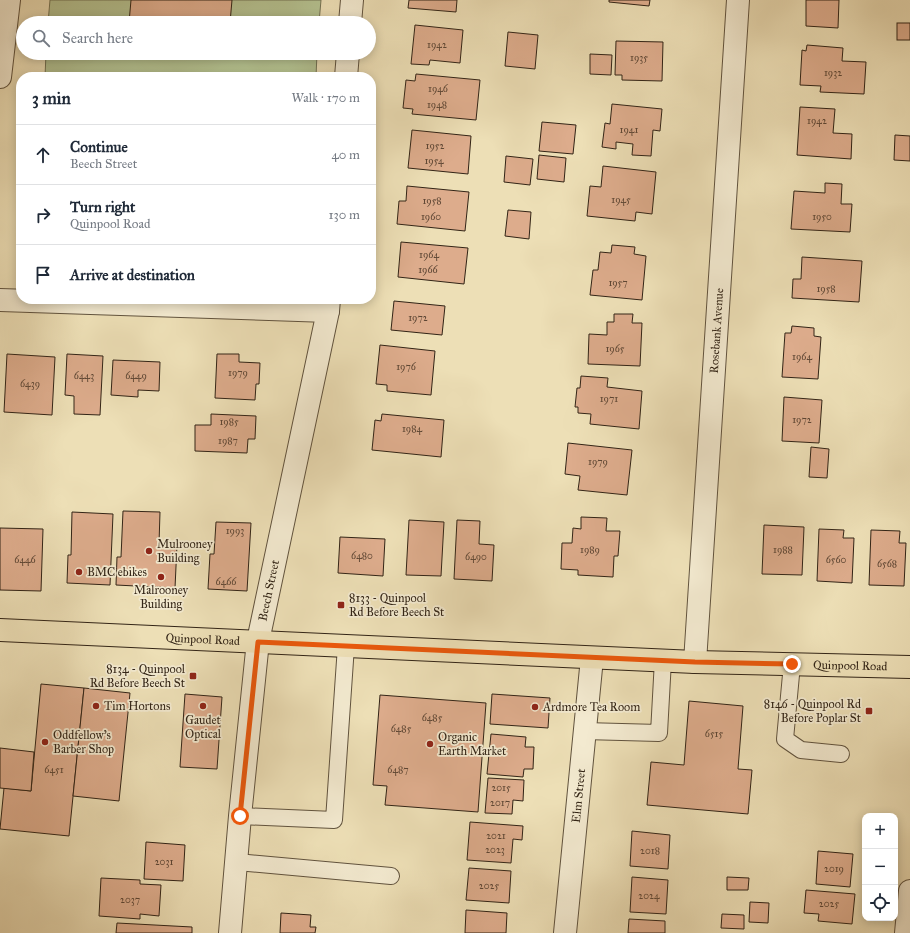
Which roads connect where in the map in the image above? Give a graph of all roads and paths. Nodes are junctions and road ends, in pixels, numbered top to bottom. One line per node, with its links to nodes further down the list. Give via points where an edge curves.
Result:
1 (9, 0): 7 (street)
2 (352, 0): 4 (street)
3 (738, 0): 17 (street, Rosebank Avenue)
4 (351, 16)
5 (347, 60): 6 (street)
6 (346, 72)
7 (0, 77)
8 (0, 300): 9 (street)
9 (16, 300)
10 (263, 304): 11 (street)
11 (329, 305): 13 (street, Beech Street)
12 (0, 630): 13 (main road, Quinpool Road)
13 (258, 642): 14 (main road, Quinpool Road); 22 (street, Beech Street)
14 (346, 646): 15 (main road, Quinpool Road); 22 (lane, via 334,820)
15 (592, 658): 16 (main road, Quinpool Road); 20 (street, Elm Street)
16 (663, 660): 17 (main road, Quinpool Road); 20 (lane, via 659,733)
17 (695, 662): 18 (main road, Quinpool Road)
18 (792, 664): 19 (main road, Quinpool Road); 21 (lane, via 785,739 801,750)
19 (910, 667)
20 (584, 731): 27 (street, Elm Street)
21 (841, 754)
22 (240, 816): 23 (street, Beech Street)
23 (237, 862): 24 (lane); 26 (street, Beech Street)
24 (391, 876)
25 (910, 891): 28 (street)
26 (230, 933)
27 (565, 933)
28 (906, 933)

